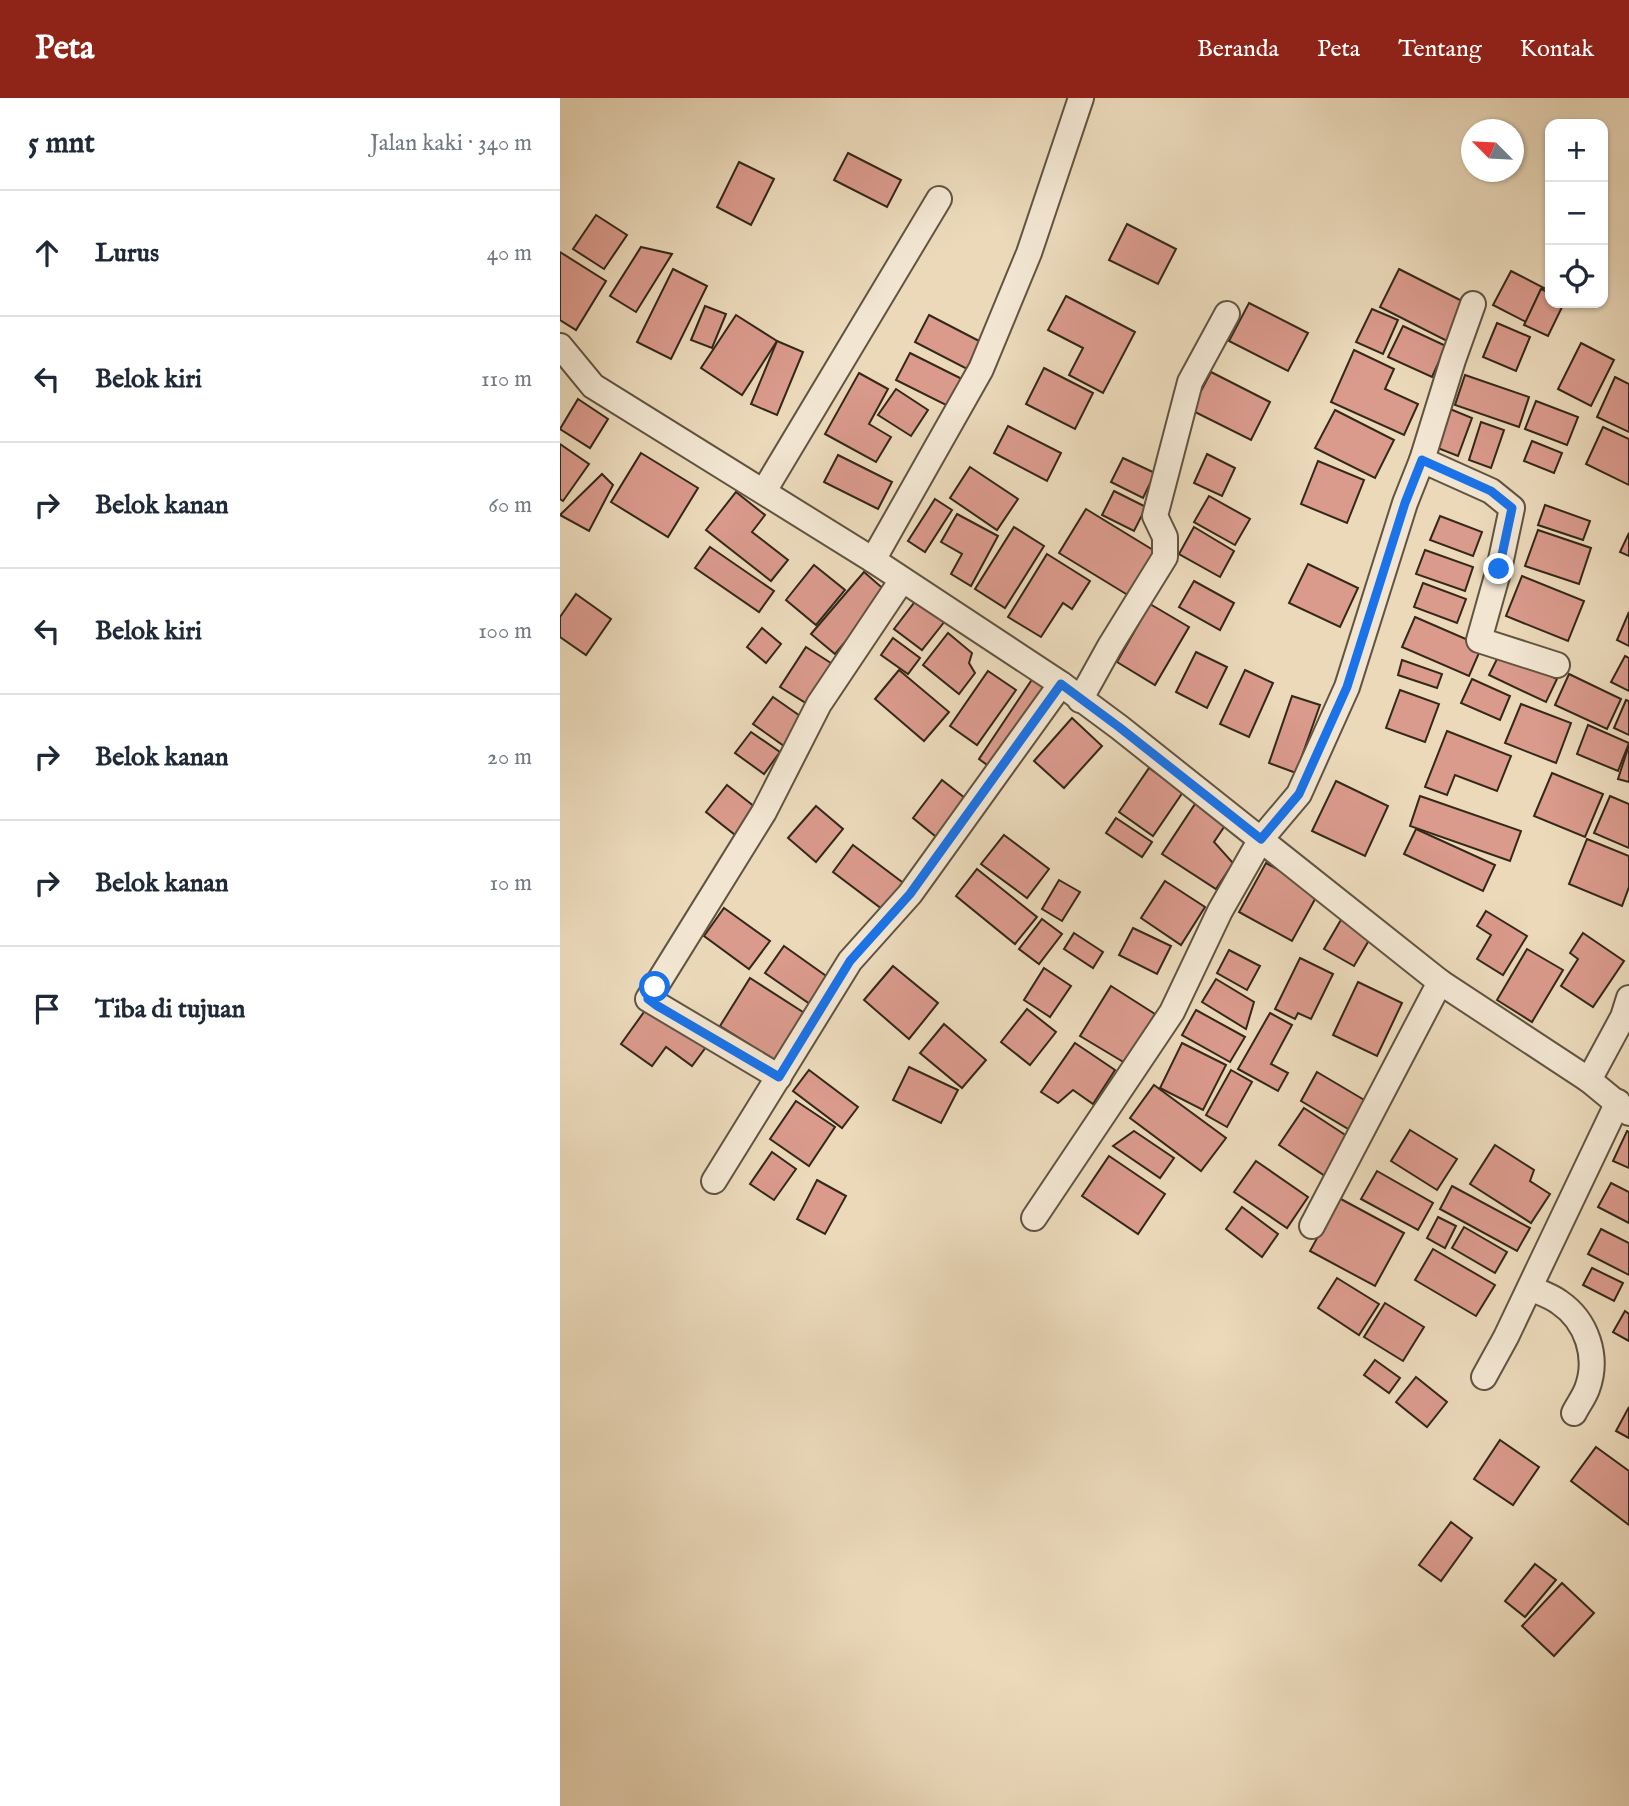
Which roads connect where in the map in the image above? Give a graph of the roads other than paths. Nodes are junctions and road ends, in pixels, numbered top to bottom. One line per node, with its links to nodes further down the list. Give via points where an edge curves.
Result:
1 (1081, 98): 8 (street, via 1029,253 981,369)
2 (939, 199): 7 (street)
3 (1473, 304): 6 (street)
4 (1227, 314): 12 (street, via 1190,382 1160,495 1155,516 1165,537 1165,557)
5 (560, 345): 7 (street, via 593,386)
6 (1422, 460): 10 (street, via 1491,491 1512,508 1479,640); 13 (street, via 1347,687 1299,794)
7 (764, 491): 8 (street)
8 (873, 560): 9 (street)
9 (902, 580): 11 (street); 16 (street, via 819,704 764,812 648,999)
10 (1557, 665)
11 (1061, 684): 12 (street); 16 (street, via 910,894 850,961)
12 (1080, 700): 13 (street)
13 (1261, 839): 14 (street); 20 (street, via 1220,911 1172,1012)
14 (1440, 982): 17 (street); 21 (street)
15 (1629, 998): 17 (street)
16 (779, 1077): 19 (street)
17 (1589, 1080): 18 (street)
18 (1624, 1108): 22 (street)
19 (714, 1181)
20 (1034, 1218)
21 (1312, 1226)
22 (1530, 1288): 23 (street); 24 (street, via 1559,1302 1587,1333 1592,1364 1587,1388)
23 (1484, 1377)
24 (1574, 1413)

